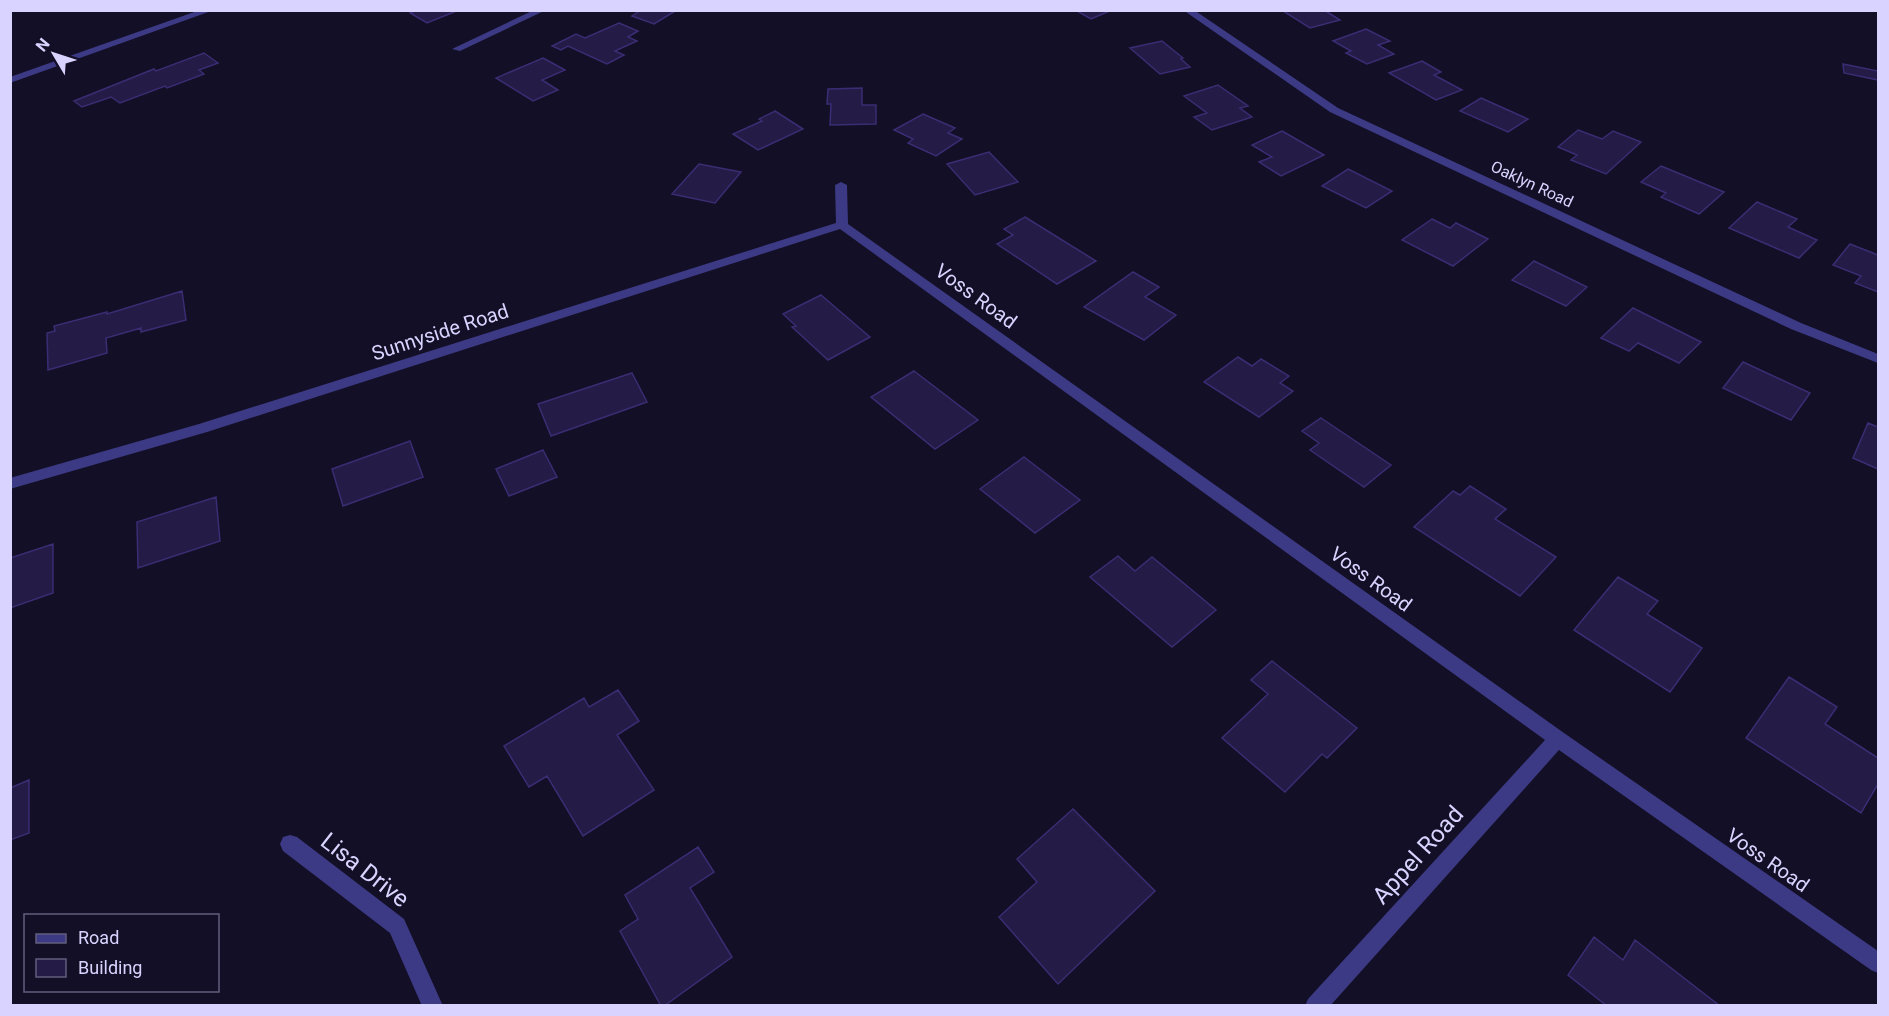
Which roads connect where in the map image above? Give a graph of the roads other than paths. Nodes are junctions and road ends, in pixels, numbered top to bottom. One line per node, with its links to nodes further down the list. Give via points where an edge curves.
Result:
1 (210, 10): 5 (street)
2 (542, 10): 4 (street)
3 (1187, 10): 8 (street, Oaklyn Road, via 1334,110 1796,326)
4 (457, 49)
5 (10, 80)
6 (841, 185): 7 (street)
7 (842, 225): 9 (street, Sunnyside Road, via 202,428); 10 (street, Voss Road)
8 (1878, 359)
9 (10, 484)
10 (1558, 739): 12 (street, Voss Road); 14 (street, Appel Road)
11 (290, 844): 13 (street, Lisa Drive, via 397,926)
12 (1878, 963)
13 (433, 1005)
14 (1315, 1005)

